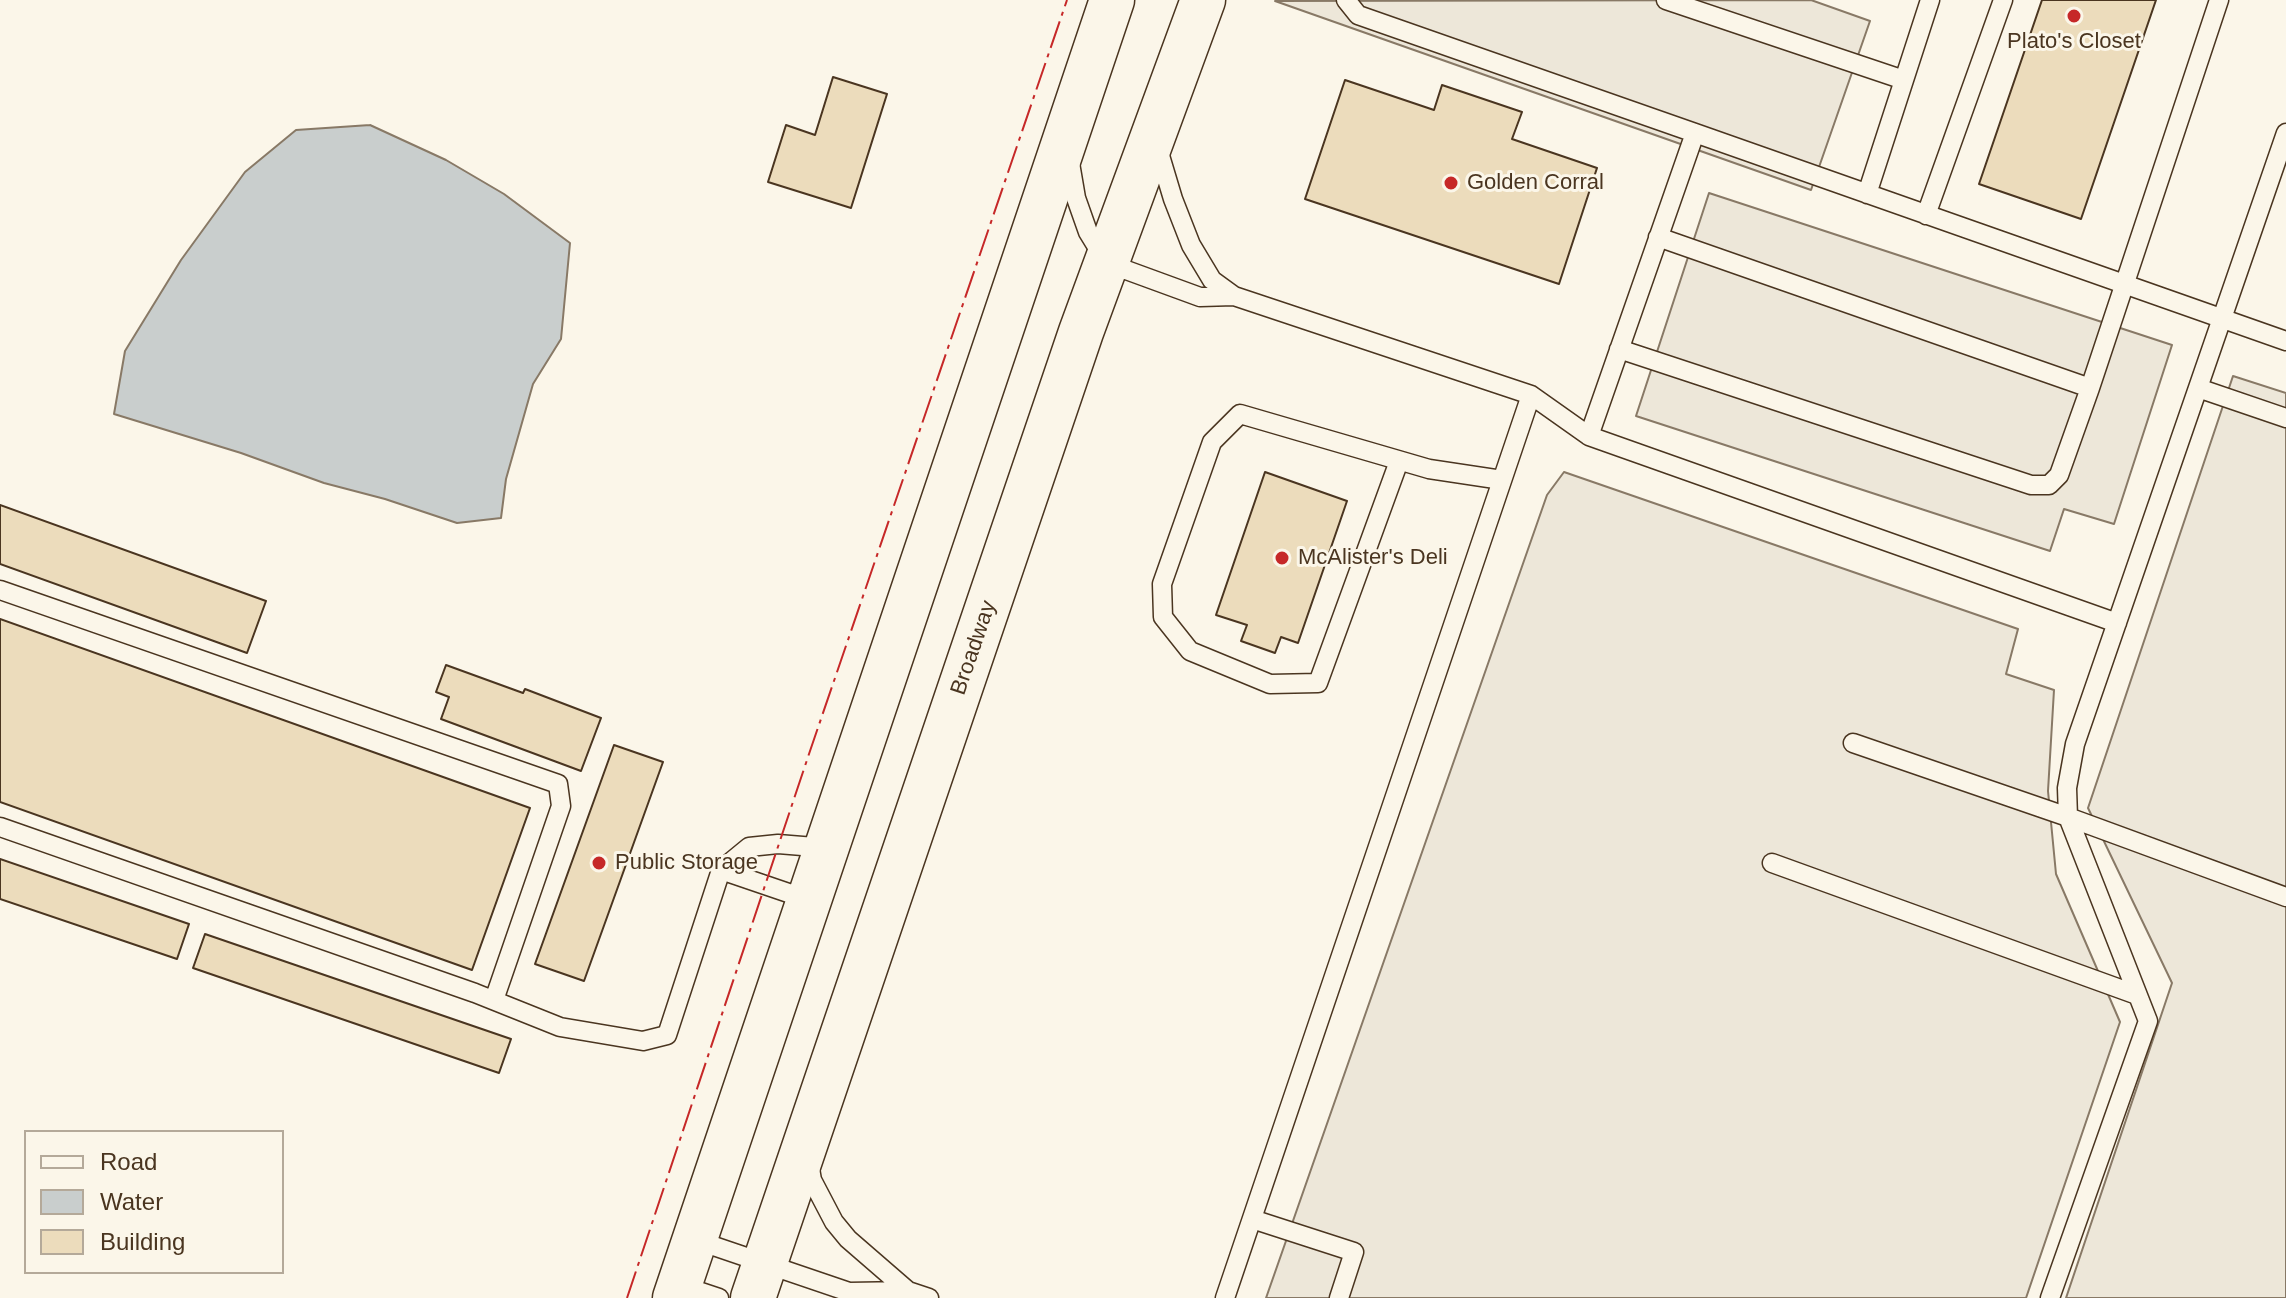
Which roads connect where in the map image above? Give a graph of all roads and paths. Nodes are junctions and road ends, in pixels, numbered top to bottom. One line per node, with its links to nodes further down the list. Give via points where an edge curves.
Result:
1 (1112, 0): 12 (main road)
2 (1203, 0): 11 (main road, Broadway)
3 (1346, 0): 9 (lane, via 1358,15)
4 (1666, 0): 8 (lane)
5 (1930, 0): 8 (lane)
6 (2003, 0): 14 (lane)
7 (2219, 0): 17 (lane)
8 (1904, 80): 13 (lane)
9 (1695, 133): 13 (lane); 15 (lane)
10 (2286, 133): 19 (lane)
11 (1154, 136): 16 (main road, Broadway); 18 (lane, via 1191,245 1212,280)
12 (1066, 138): 16 (lane, via 1076,198); 34 (main road)
13 (1867, 194): 14 (lane)
14 (1926, 215): 17 (lane)
15 (1658, 237): 21 (lane); 22 (lane)
16 (1107, 263): 18 (lane, via 1200,297); 41 (main road, Broadway)
17 (2127, 284): 19 (lane); 22 (lane)
18 (1234, 296): 24 (lane)
19 (2222, 319): 20 (lane); 23 (lane)
20 (2286, 341)
21 (1619, 349): 22 (lane, via 2031,485 2049,485 2059,475); 26 (lane)
22 (2090, 388)
23 (2198, 388): 25 (lane); 30 (lane)
24 (1531, 395): 26 (lane); 28 (lane)
25 (2286, 418)
26 (1589, 436): 30 (lane)
27 (1399, 461): 27 (lane, via 1240,414 1212,442 1162,584 1163,617 1190,651 1270,684 1318,683); 28 (lane)
28 (1502, 480): 42 (lane)
29 (0, 590): 40 (lane, via 558,784 561,806)
30 (2117, 623): 32 (lane, via 2072,758)
31 (1853, 743): 32 (lane)
32 (2068, 817): 37 (lane); 39 (lane)
33 (0, 827): 40 (lane)
34 (827, 848): 36 (lane, via 749,847); 38 (main road)
35 (1772, 863): 39 (lane)
36 (721, 870): 38 (lane); 40 (lane, via 667,1035 643,1041 560,1027)
37 (2286, 897)
38 (810, 900): 43 (main road)
39 (2137, 995): 50 (lane, via 2148,1021)
40 (494, 1000)
41 (806, 1142): 44 (main road, Broadway); 45 (lane, via 812,1180 834,1222)
42 (1252, 1219): 48 (lane); 49 (lane, via 1354,1252)
43 (696, 1240): 44 (lane); 46 (main road)
44 (759, 1281): 45 (lane, via 849,1292)
45 (908, 1291): 47 (lane)
46 (691, 1294)
47 (929, 1298)
48 (1225, 1298)
49 (1339, 1298)
50 (2050, 1298)

